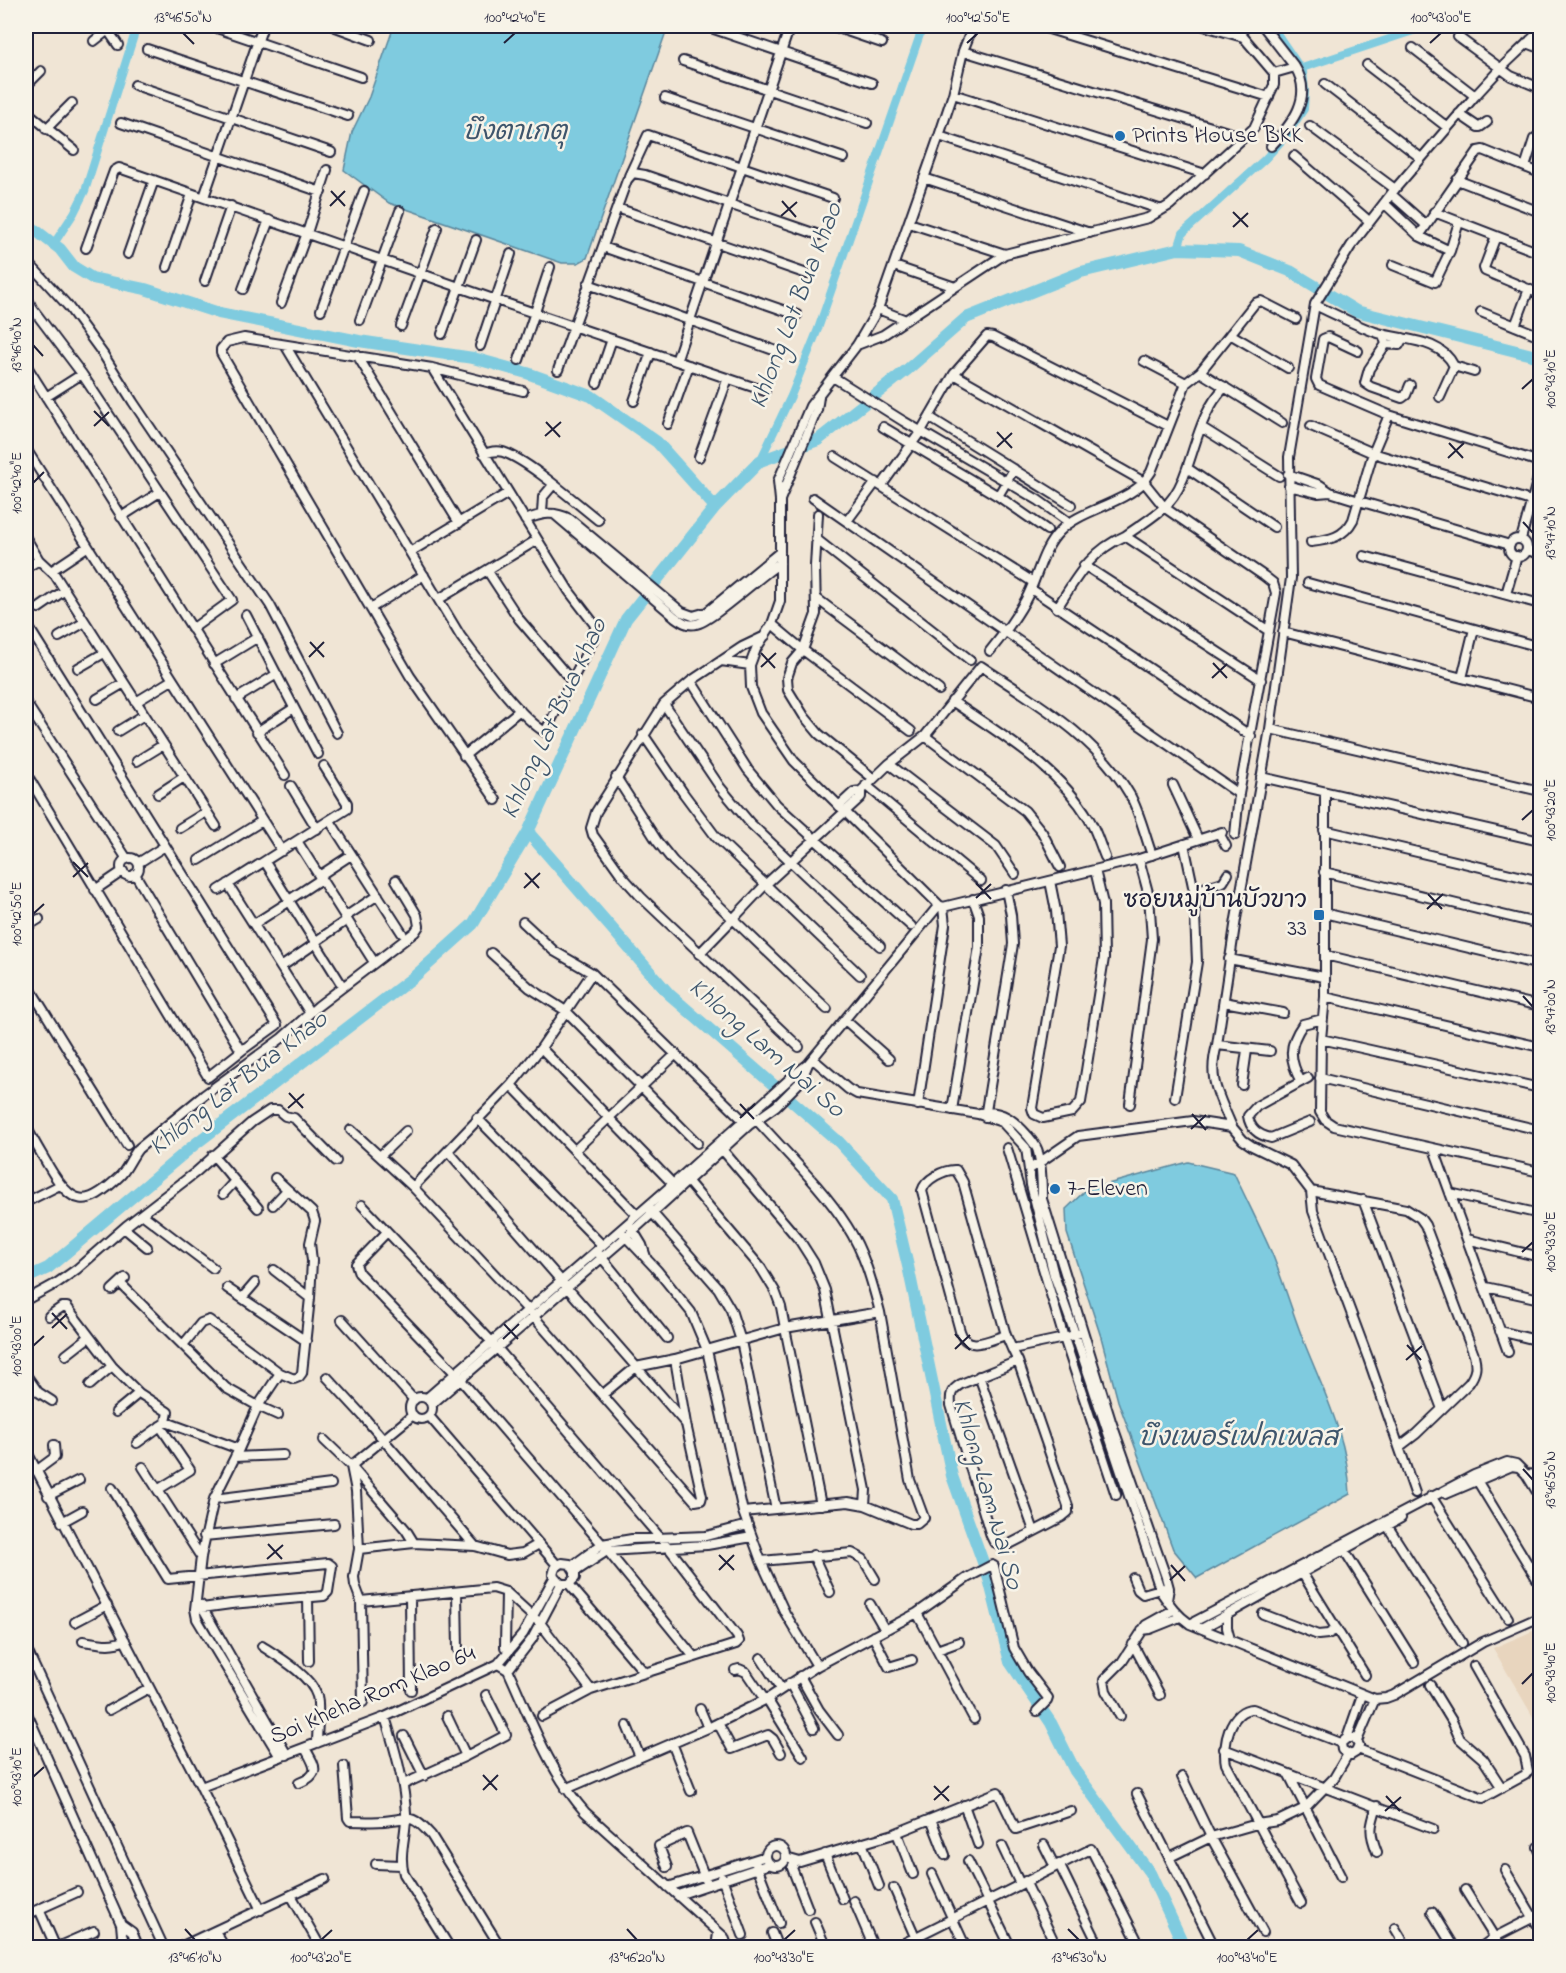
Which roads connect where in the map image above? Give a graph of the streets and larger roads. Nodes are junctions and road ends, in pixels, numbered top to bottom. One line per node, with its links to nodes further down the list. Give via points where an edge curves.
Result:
1 (211, 26): 18 (street)
2 (263, 26): 18 (street)
3 (333, 26): 16 (street)
4 (705, 26): 25 (street)
5 (790, 26): 25 (street)
6 (832, 26): 19 (street)
7 (973, 26): 26 (street)
8 (1039, 26): 43 (street)
9 (1204, 26): 14 (street)
10 (1234, 26): 14 (street)
11 (1263, 26): 29 (street)
12 (107, 28): 17 (street); 21 (street)
13 (1540, 31): 20 (street)
14 (1243, 37): 32 (street)
15 (1458, 37): 30 (street)
16 (372, 40)
17 (94, 41)
18 (257, 42): 33 (street); 34 (street)
19 (882, 43)
20 (1527, 43): 23 (street); 30 (street)
21 (118, 45)
22 (1413, 48): 42 (street)
23 (1540, 48)
24 (147, 49): 34 (street)
25 (781, 51): 35 (street); 40 (street)
26 (963, 51): 41 (street); 59 (street)
27 (683, 61): 40 (street)
28 (1367, 64): 54 (street)
29 (1295, 67): 32 (street); 60 (street, via 1301,77 1301,106 1291,125)
30 (1500, 69): 39 (street); 42 (street)
31 (41, 70): 38 (street)
32 (1274, 73): 43 (street)
33 (361, 77)
34 (243, 81): 48 (street); 49 (street)
35 (872, 83)
36 (1325, 84): 66 (street)
37 (135, 85): 49 (street)
38 (26, 86)
39 (1540, 88)
40 (768, 89): 52 (street); 55 (street)
41 (953, 94): 58 (street); 71 (street)
42 (1475, 96): 47 (street)
43 (1269, 97): 59 (street, via 1258,122)
44 (665, 98): 55 (street)
45 (72, 103): 56 (street)
46 (26, 111): 56 (street)
47 (1459, 114): 50 (street, via 1478,127); 54 (street)
48 (348, 116)
49 (230, 119): 62 (street); 64 (street)
50 (1487, 122)
51 (121, 123): 64 (street)
52 (867, 123)
53 (1310, 126): 78 (street)
54 (1447, 127): 66 (street)
55 (755, 128): 65 (street); 67 (street)
56 (46, 129): 61 (street)
57 (1540, 134): 68 (street, via 1534,139)
58 (939, 136): 73 (street); 86 (street)
59 (1244, 137): 71 (street)
60 (1271, 146)
61 (74, 150)
62 (331, 152)
63 (1294, 156): 91 (street)
64 (218, 157): 77 (street); 80 (street)
65 (844, 158)
66 (1421, 158): 78 (street)
67 (743, 167): 72 (street, via 648,135); 81 (street); 83 (street)
68 (1525, 167): 70 (street); 75 (street, via 1480,150)
69 (327, 170): 77 (street)
70 (1540, 173)
71 (1205, 174): 86 (street)
72 (629, 176): 83 (street, via 636,173); 85 (street)
73 (924, 178): 93 (street); 97 (street)
74 (154, 180): 79 (street); 105 (street, via 116,168); 108 (street)
75 (1457, 180): 88 (street); 89 (street)
76 (364, 190): 103 (street)
77 (321, 192): 96 (street)
78 (1393, 192): 82 (street); 94 (street)
79 (192, 194): 80 (street); 115 (street)
80 (204, 198): 84 (street)
81 (833, 198)
82 (1384, 203): 91 (street); 99 (street)
83 (730, 204): 98 (street); 102 (street)
84 (231, 206): 90 (street); 119 (street)
85 (617, 208): 102 (street); 104 (street)
86 (1162, 210): 97 (street, via 1148,218)
87 (400, 211): 111 (street)
88 (1434, 212): 92 (street); 94 (street)
89 (1540, 212)
90 (268, 220): 96 (street); 124 (street)
91 (1369, 221): 130 (street)
92 (1459, 222): 100 (street); 106 (street)
93 (909, 223): 110 (street); 114 (street)
94 (1425, 225): 99 (street)
95 (437, 228): 117 (street)
96 (307, 233): 103 (street); 129 (street)
97 (1091, 233): 110 (street)
98 (819, 235)
99 (1419, 236): 106 (street)
100 (1496, 236): 107 (street); 125 (street, via 1485,271)
101 (476, 240): 122 (street)
102 (717, 242): 118 (street); 120 (street)
103 (345, 246): 111 (street); 133 (street)
104 (603, 247): 120 (street); 121 (street)
105 (86, 248)
106 (1450, 251): 113 (street, via 1436,282)
107 (1540, 253)
108 (128, 254)
109 (511, 254): 128 (street)
110 (1005, 254): 123 (street)
111 (382, 259): 117 (street); 137 (street)
112 (26, 260): 303 (street, via 68,306 103,354 270,605)
113 (1393, 265)
114 (894, 266): 123 (street); 132 (street)
115 (166, 267)
116 (550, 267): 134 (street)
117 (420, 272): 122 (street); 142 (street)
118 (807, 274)
119 (205, 280)
120 (704, 281): 136 (street); 138 (street)
121 (588, 284): 138 (street); 141 (street)
122 (459, 286): 128 (street); 144 (street)
123 (955, 287): 139 (street)
124 (243, 289)
125 (1530, 289): 126 (street); 143 (street)
126 (1540, 294)
127 (26, 295): 131 (street)
128 (496, 300): 134 (street); 153 (street)
129 (281, 303)
130 (1315, 304): 146 (street); 201 (street)
131 (29, 307): 169 (street)
132 (878, 309): 139 (street); 152 (street)
133 (321, 310)
134 (535, 312): 141 (street); 158 (street)
135 (1481, 312): 143 (street)
136 (797, 315)
137 (360, 320)
138 (689, 320): 156 (street); 159 (street)
139 (906, 320): 152 (street)
140 (1296, 320): 145 (street, via 1257,301)
141 (573, 325): 149 (street); 166 (street)
142 (401, 326)
143 (1515, 326): 147 (street)
144 (442, 334)
145 (1230, 334): 165 (street); 167 (street)
146 (1383, 334): 148 (street); 150 (street)
147 (1540, 336)
148 (1403, 338): 150 (street, via 1399,345); 163 (street, via 1436,347)
149 (612, 339): 155 (street); 173 (street)
150 (1386, 344): 175 (street, via 1369,369 1365,383 1402,398)
151 (285, 345): 157 (street); 237 (street); 258 (street, via 244,338 227,342 221,353)
152 (857, 345): 171 (street)
153 (480, 346)
154 (1358, 351): 182 (street, via 1326,337 1317,382)
155 (651, 352): 159 (street); 181 (street)
156 (779, 352)
157 (357, 355): 164 (street); 224 (street)
158 (519, 360)
159 (676, 361): 162 (street)
160 (1144, 361): 174 (street)
161 (26, 365): 180 (street)
162 (689, 365): 172 (street); 185 (street)
163 (1454, 366): 168 (street); 179 (street)
164 (432, 368): 177 (street); 194 (street)
165 (1288, 368)
166 (558, 370)
167 (1200, 372): 174 (street); 176 (street)
168 (1474, 372)
169 (82, 374): 180 (street); 208 (street)
170 (954, 374): 183 (street); 186 (street, via 987,336 993,337); 204 (street)
171 (833, 377): 190 (street); 238 (street, via 819,395 782,483)
172 (728, 378): 178 (street); 195 (street)
173 (597, 383)
174 (1186, 383): 186 (street)
175 (1410, 385)
176 (1225, 387): 184 (street); 189 (street, via 1215,397)
177 (523, 391)
178 (765, 391)
179 (1440, 397)
180 (46, 398): 220 (street)
181 (633, 401)
182 (1389, 415): 193 (street); 197 (street)
183 (929, 417): 190 (street); 199 (street)
184 (1282, 423)
185 (668, 424)
186 (1168, 426): 204 (street)
187 (1311, 426): 193 (street)
188 (883, 427): 191 (street)
189 (1201, 428): 198 (street); 202 (street)
190 (921, 431): 191 (street); 203 (street)
191 (911, 444): 206 (street); 211 (street)
192 (26, 449): 235 (street)
193 (1373, 453): 213 (street); 214 (street)
194 (484, 454): 205 (street, via 503,452); 210 (street)
195 (699, 457)
196 (835, 457): 206 (street)
197 (1540, 462)
198 (1186, 468): 216 (street, via 1176,496); 226 (street)
199 (1014, 469): 203 (street); 215 (street)
200 (1540, 471): 214 (street)
201 (1288, 474): 207 (street); 209 (street)
202 (1279, 477)
203 (1006, 482): 211 (street); 225 (street)
204 (1144, 482): 216 (street); 225 (street)
205 (553, 484): 218 (street, via 543,497); 222 (street)
206 (879, 484): 223 (street); 251 (street)
207 (1289, 486): 209 (street); 268 (street, via 1291,578)
208 (160, 492): 220 (street); 264 (street, via 232,600)
209 (1330, 492): 213 (street)
210 (508, 493): 221 (street); 224 (street)
211 (998, 496): 227 (street)
212 (813, 498): 223 (street)
213 (1359, 501): 233 (street, via 1349,529 1327,540); 234 (street)
214 (1531, 503): 217 (street); 232 (street)
215 (1071, 505)
216 (1165, 508): 228 (street); 266 (street, via 1273,583 1276,593)
217 (1540, 509)
218 (542, 513): 221 (street); 242 (street, via 570,519)
219 (818, 514): 230 (street)
220 (121, 518): 264 (street)
221 (525, 519): 231 (street)
222 (598, 520)
223 (847, 521): 267 (street)
224 (459, 523): 237 (street)
225 (1070, 523): 251 (street, via 1055,536)
226 (1274, 527)
227 (1047, 530)
228 (1125, 536): 245 (street, via 1108,543); 266 (street)
229 (26, 538): 243 (street)
230 (816, 539): 254 (street); 276 (street)
231 (537, 540): 247 (street); 284 (street, via 596,625 594,638)
232 (1521, 540): 234 (street); 236 (street)
233 (1311, 542)
234 (1510, 545): 241 (street)
235 (87, 547): 248 (street); 283 (street)
236 (1527, 550): 239 (street); 241 (street)
237 (410, 552): 249 (street)
238 (780, 552): 242 (street, via 710,609 693,616 682,612); 244 (street)
239 (1540, 554)
240 (1364, 556): 253 (street)
241 (1517, 556): 253 (street)
242 (610, 557): 244 (street, via 682,622 698,624)
243 (39, 560): 246 (street); 248 (street)
244 (780, 563): 263 (street, via 780,601)
245 (1084, 565): 259 (street); 285 (street)
246 (26, 568)
247 (487, 570): 255 (street); 284 (street, via 519,619)
248 (51, 571): 252 (street)
249 (424, 575): 255 (street); 258 (street)
250 (1308, 583): 265 (street)
251 (1032, 586): 259 (street); 267 (street)
252 (64, 591): 257 (street); 261 (street)
253 (1506, 594): 256 (street)
254 (816, 598): 273 (street, via 816,614); 288 (street)
255 (439, 599): 297 (street, via 461,637)
256 (1540, 604)
257 (39, 608)
258 (371, 608): 309 (street, via 410,676)
259 (1057, 608): 306 (street)
260 (246, 615): 271 (street)
261 (85, 622): 270 (street); 275 (street)
262 (26, 623): 342 (street)
263 (772, 624): 269 (street); 273 (street)
264 (192, 629): 278 (street)
265 (1474, 629): 272 (street); 282 (street)
266 (1269, 631): 285 (street)
267 (1005, 632): 274 (street); 325 (street)
268 (1283, 632): 282 (street); 299 (street)
269 (765, 636): 277 (street); 279 (street)
270 (59, 637)
271 (258, 637): 278 (street); 281 (street)
272 (1540, 647)
273 (803, 650): 301 (street); 314 (street, via 792,663 787,678 793,702 819,734)
274 (990, 651)
275 (104, 653): 280 (street); 287 (street)
276 (970, 660)
277 (721, 661): 279 (street); 286 (street)
278 (214, 664): 291 (street)
279 (750, 665): 327 (street, via 751,687 761,713 794,761)
280 (78, 668)
281 (277, 674): 291 (street); 296 (street)
282 (1462, 678): 289 (street)
283 (172, 680): 293 (street); 330 (street)
284 (571, 680): 297 (street, via 546,731)
285 (1261, 680): 306 (street)
286 (691, 681): 295 (street); 337 (street, via 760,785)
287 (124, 683): 290 (street); 293 (street)
288 (939, 690)
289 (1540, 698)
290 (97, 699)
291 (236, 699): 302 (street)
292 (952, 701): 305 (street); 346 (street, via 981,666 1061,719 1095,749 1130,795); 347 (street, via 1046,768 1066,788 1089,819)
293 (136, 702): 298 (street)
294 (26, 703): 348 (street)
295 (664, 704): 304 (street); 351 (street, via 732,802)
296 (294, 708): 302 (street); 308 (street)
297 (520, 710): 309 (street)
298 (144, 715): 300 (street); 307 (street)
299 (1270, 729): 318 (street); 322 (street)
300 (118, 731)
301 (911, 731)
302 (257, 732): 315 (street)
303 (337, 734)
304 (643, 734): 317 (street); 367 (street, via 697,814)
305 (925, 736): 311 (street); 354 (street, via 1024,811 1042,832)
306 (1251, 736): 325 (street)
307 (164, 745): 310 (street); 316 (street)
308 (318, 754)
309 (464, 756): 326 (street)
310 (137, 761)
311 (889, 764): 321 (street); 359 (street, via 996,846)
312 (324, 766): 331 (street, via 348,807)
313 (26, 774): 368 (street)
314 (869, 775)
315 (285, 776)
316 (184, 777): 324 (street); 328 (street)
317 (616, 777): 379 (street, via 673,861); 389 (street, via 592,820 593,835 623,878)
318 (1261, 777): 323 (street); 392 (street)
319 (1173, 785): 338 (street)
320 (291, 786): 334 (street)
321 (863, 788): 327 (street); 329 (street, via 861,797); 363 (street)
322 (1540, 791)
323 (1325, 792): 335 (street); 340 (street)
324 (158, 794)
325 (1239, 794): 336 (street)
326 (496, 800)
327 (839, 806): 329 (street)
328 (206, 812): 332 (street); 333 (street)
329 (846, 813): 337 (street); 375 (street)
330 (262, 821): 344 (street); 350 (street)
331 (330, 821): 334 (street); 345 (street)
332 (216, 826)
333 (180, 828)
334 (317, 829): 339 (street)
335 (1324, 830): 357 (street); 365 (street)
336 (1235, 835)
337 (814, 839): 351 (street); 383 (street)
338 (1198, 839): 341 (street); 343 (street, via 1221,833)
339 (297, 841): 344 (street); 361 (street)
340 (1540, 841)
341 (1184, 844): 346 (street); 371 (street)
342 (165, 846): 353 (street); 415 (street, via 277,1025)
343 (1226, 846)
344 (282, 851): 352 (street)
345 (351, 855): 361 (street); 372 (street)
346 (1152, 855): 349 (street)
347 (1105, 857)
348 (127, 859): 353 (street); 356 (street)
349 (1139, 859): 355 (street); 426 (street, via 1149,896 1152,939)
350 (199, 860)
351 (792, 861): 367 (street); 387 (street)
352 (265, 862): 366 (street); 374 (street)
353 (138, 863): 358 (street)
354 (1060, 867)
355 (1095, 870): 364 (street); 364 (street, via 1103,904 1104,958 1081,1102 1072,1112 1043,1118 1034,1114 1032,1108 1059,946)
356 (123, 871): 358 (street); 368 (street)
357 (1324, 872): 376 (street); 382 (street)
358 (135, 874): 415 (street)
359 (1016, 874)
360 (1228, 874): 371 (street, via 1223,882)
361 (320, 878): 374 (street); 378 (street)
362 (396, 880): 458 (street, via 419,922 415,932 138,1149 121,1176 96,1196 75,1198)
363 (981, 881)
364 (1050, 881): 370 (street)
365 (1540, 881)
366 (228, 884): 369 (street); 381 (street)
367 (765, 885): 379 (street); 396 (street)
368 (95, 890): 415 (street, via 208,1077)
369 (219, 890)
370 (1006, 890): 373 (street); 429 (street, via 1013,944)
371 (1194, 891): 425 (street, via 1197,962)
372 (378, 895): 378 (street); 385 (street)
373 (973, 899): 375 (street); 428 (street, via 979,916 979,947)
374 (289, 900): 381 (street); 386 (street)
375 (941, 906): 408 (street); 427 (street, via 945,925)
376 (1324, 913): 390 (street); 393 (street)
377 (39, 919): 384 (street)
378 (346, 919): 386 (street); 391 (street)
379 (733, 919): 389 (street); 403 (street)
380 (523, 922): 395 (street, via 554,951)
381 (254, 924): 394 (street)
382 (1540, 924)
383 (911, 926)
384 (26, 927)
385 (402, 933)
386 (316, 943): 394 (street); 399 (street)
387 (880, 946)
388 (490, 953): 405 (street, via 530,988)
389 (699, 954): 411 (street)
390 (1325, 955): 397 (street); 402 (street)
391 (372, 959)
392 (1229, 959): 397 (street); 401 (street)
393 (1540, 965)
394 (281, 967): 404 (street)
395 (592, 973): 405 (street); 417 (street)
396 (860, 975)
397 (1324, 977): 400 (street)
398 (26, 982): 442 (street)
399 (340, 982)
400 (1325, 997): 407 (street); 412 (street)
401 (1224, 1002): 406 (street); 410 (street)
402 (1540, 1005)
403 (827, 1009)
404 (308, 1010)
405 (566, 1011): 413 (street); 423 (street)
406 (1283, 1013)
407 (1323, 1018): 409 (street); 434 (street, via 1303,1024 1293,1042 1292,1062 1305,1080 1257,1106 1248,1116 1255,1131 1271,1138)
408 (845, 1020): 418 (street); 419 (street)
409 (1321, 1039): 420 (street); 424 (street)
410 (1217, 1045): 414 (street); 437 (street, via 1212,1069 1215,1091)
411 (799, 1047)
412 (1540, 1047)
413 (541, 1048): 421 (street); 432 (street)
414 (1247, 1050): 416 (street); 422 (street)
415 (241, 1051)
416 (1270, 1051)
417 (676, 1054): 423 (street); 433 (street)
418 (889, 1059)
419 (810, 1062): 427 (street, via 857,1094); 430 (street); 430 (street, via 801,1081 776,1106)
420 (1320, 1078): 439 (street); 445 (street, via 1320,1112 1334,1126)
421 (511, 1085): 431 (street); 446 (street)
422 (1242, 1085)
423 (642, 1088): 432 (street); 441 (street)
424 (1540, 1088)
425 (1175, 1098)
426 (1130, 1104)
427 (918, 1105): 428 (street)
428 (952, 1110): 429 (street)
429 (983, 1114): 435 (street, via 1000,1113)
430 (754, 1117): 433 (street); 443 (street); 494 (street, via 847,1226 867,1264)
431 (477, 1118): 447 (street); 479 (street)
432 (610, 1119): 446 (street); 457 (street)
433 (743, 1120): 443 (street)
434 (1310, 1122)
435 (1009, 1123): 451 (street, via 1034,1143); 452 (street, via 1026,1148)
436 (26, 1126): 458 (street)
437 (1232, 1127): 451 (street, via 1193,1121 1078,1136); 461 (street, via 1252,1146 1291,1165)
438 (351, 1130): 449 (street)
439 (1540, 1130)
440 (406, 1131): 449 (street)
441 (697, 1143)
442 (128, 1145)
443 (719, 1146): 455 (street); 497 (street, via 809,1256 825,1290)
444 (1007, 1148): 505 (street)
445 (1434, 1149): 453 (street); 462 (street)
446 (575, 1150): 472 (street)
447 (448, 1151): 459 (street); 485 (street)
448 (213, 1155): 450 (street, via 274,1109 294,1118); 456 (street); 470 (street)
449 (380, 1156): 459 (street)
450 (336, 1161)
451 (1040, 1164): 452 (street); 501 (street, via 1042,1199)
452 (1030, 1169): 501 (street, via 1054,1275)
453 (1540, 1172)
454 (275, 1178): 460 (street)
455 (685, 1178): 457 (street); 469 (street); 499 (street, via 760,1268 775,1291)
456 (235, 1181): 463 (street); 468 (street)
457 (673, 1184): 469 (street)
458 (60, 1185): 465 (street)
459 (413, 1187): 493 (street)
460 (287, 1190): 466 (street); 490 (street, via 315,1216 310,1243)
461 (1311, 1191): 464 (street); 544 (street, via 1313,1211)
462 (1450, 1193): 471 (street); 477 (street)
463 (223, 1194)
464 (1363, 1200): 533 (street); 533 (street, via 1406,1209 1420,1218 1466,1334 1477,1366 1475,1375)
465 (26, 1202)
466 (273, 1205)
467 (362, 1205): 475 (street)
468 (258, 1208)
469 (650, 1209): 472 (street); 473 (street); 508 (street, via 718,1288 731,1310)
470 (142, 1214): 474 (street); 482 (street)
471 (1540, 1214)
472 (637, 1215): 473 (street)
473 (631, 1227): 476 (street); 480 (street)
474 (124, 1228): 478 (street); 492 (street, via 57,1283)
475 (387, 1232): 507 (street); 520 (street, via 356,1268)
476 (622, 1234): 479 (street); 480 (street)
477 (1467, 1239): 481 (street); 486 (street)
478 (147, 1247)
479 (600, 1251): 485 (street); 504 (street)
480 (646, 1257): 513 (street, via 691,1312)
481 (1540, 1257)
482 (213, 1268)
483 (274, 1270): 490 (street)
484 (255, 1283): 489 (street)
485 (565, 1283): 493 (street); 496 (street); 519 (street)
486 (1486, 1287): 491 (street); 500 (street)
487 (227, 1288): 489 (street)
488 (112, 1290): 510 (street, via 123,1280)
489 (242, 1298): 506 (street)
490 (310, 1298): 506 (street)
491 (1540, 1299)
492 (26, 1300)
493 (527, 1309): 496 (street); 507 (street)
494 (880, 1312): 497 (street); 565 (street, via 910,1480 924,1518 910,1524)
495 (49, 1316): 503 (street, via 65,1306)
496 (533, 1316): 511 (street); 528 (street)
497 (832, 1319): 499 (street); 565 (street, via 866,1490)
498 (342, 1320): 529 (street)
499 (785, 1328): 508 (street); 564 (street)
500 (1500, 1331): 509 (street); 514 (street)
501 (1079, 1333): 505 (street); 596 (street)
502 (1006, 1335): 502 (street, via 963,1182 956,1170 950,1170 929,1181 922,1191 962,1339 977,1344); 512 (street)
503 (89, 1337): 515 (street); 518 (street)
504 (667, 1338)
505 (1064, 1338): 512 (street); 560 (street)
506 (306, 1341): 521 (street, via 299,1377)
507 (491, 1341): 511 (street); 520 (street)
508 (741, 1341): 513 (street); 566 (street)
509 (1540, 1341)
510 (183, 1345): 521 (street, via 201,1323 209,1320); 532 (street, via 226,1388)
511 (497, 1348): 525 (street); 576 (street)
512 (1012, 1348): 517 (street)
513 (707, 1350): 516 (street); 568 (street)
514 (1508, 1352)
515 (66, 1355)
516 (675, 1359): 519 (street); 539 (street)
517 (1018, 1361): 523 (street); 573 (street, via 1068,1506 1062,1517)
518 (112, 1366): 526 (street); 527 (street)
519 (636, 1366): 528 (street); 539 (street)
520 (455, 1372): 525 (street); 531 (street)
521 (280, 1373): 532 (street)
522 (26, 1375): 530 (street, via 38,1392)
523 (980, 1376): 573 (street); 573 (street, via 953,1389 950,1395 991,1536 1004,1547)
524 (327, 1377): 541 (street)
525 (461, 1379): 531 (street); 581 (street)
526 (90, 1385)
527 (139, 1393): 534 (street); 538 (street, via 166,1410 168,1416)
528 (602, 1395): 539 (street, via 691,1498 698,1501 702,1496)
529 (414, 1400): 531 (street, via 422,1396); 536 (street, via 410,1407)
530 (52, 1401)
531 (429, 1401): 537 (street)
532 (258, 1406): 535 (street); 546 (street)
533 (1442, 1409): 544 (street)
534 (116, 1412)
535 (278, 1415)
536 (413, 1415): 537 (street, via 421,1419); 541 (street)
537 (429, 1416): 578 (street)
538 (163, 1424): 542 (street); 546 (street); 557 (street, via 190,1470)
539 (686, 1424)
540 (324, 1440): 548 (street)
541 (383, 1440): 548 (street); 579 (street)
542 (137, 1443)
543 (54, 1444): 550 (street, via 55,1456)
544 (1399, 1447): 558 (street)
545 (26, 1452): 550 (street)
546 (237, 1453): 547 (street); 563 (street)
547 (283, 1455)
548 (351, 1466): 577 (street); 582 (street)
549 (143, 1467): 557 (street)
550 (36, 1471): 559 (street)
551 (1526, 1474): 552 (street); 553 (street, via 1507,1462); 561 (street)
552 (1540, 1475)
553 (1475, 1478): 562 (street); 595 (street)
554 (79, 1480): 559 (street)
555 (331, 1484): 563 (street)
556 (111, 1488): 590 (street, via 165,1577 173,1580)
557 (159, 1490): 585 (street)
558 (1415, 1493)
559 (48, 1496): 569 (street)
560 (1116, 1496)
561 (1540, 1497)
562 (1432, 1498): 570 (street); 613 (street)
563 (214, 1499): 574 (street)
564 (821, 1504): 565 (street); 566 (street)
565 (865, 1505)
566 (776, 1509): 568 (street)
567 (82, 1510): 569 (street)
568 (743, 1512): 572 (street)
569 (62, 1522): 604 (street)
570 (1386, 1523): 580 (street); 626 (street)
571 (334, 1524): 574 (street)
572 (748, 1525): 575 (street); 576 (street, via 706,1536)
573 (1034, 1531)
574 (204, 1536): 585 (street)
575 (752, 1537): 583 (street); 586 (street)
576 (660, 1538): 581 (street, via 632,1539); 583 (street)
577 (414, 1544): 579 (street); 582 (street)
578 (538, 1544): 579 (street, via 507,1556); 587 (street)
579 (475, 1546)
580 (1342, 1546): 589 (street); 637 (street)
581 (605, 1547): 583 (street); 588 (street); 633 (street)
582 (359, 1548): 602 (street, via 354,1577)
583 (669, 1548): 633 (street, via 738,1636 736,1644)
584 (813, 1555): 586 (street); 592 (street, via 859,1555); 599 (street)
585 (201, 1557): 590 (street)
586 (761, 1561): 639 (street, via 785,1613)
587 (557, 1565): 588 (street, via 565,1563); 593 (street, via 553,1573)
588 (573, 1569): 594 (street)
589 (1300, 1570): 608 (street); 616 (street); 618 (street)
590 (198, 1576): 601 (street, via 331,1564 327,1595); 605 (street)
591 (1133, 1578): 596 (street, via 1143,1594)
592 (875, 1579)
593 (557, 1581): 594 (street); 610 (street); 615 (street)
594 (570, 1584): 643 (street)
595 (1540, 1584)
596 (1164, 1587): 606 (street)
597 (457, 1592): 598 (street, via 493,1588); 600 (street); 631 (street)
598 (506, 1592): 610 (street); 629 (street)
599 (830, 1592)
600 (411, 1596): 602 (street); 650 (street)
601 (308, 1597): 605 (street); 636 (street)
602 (361, 1601): 657 (street)
603 (870, 1604): 619 (street)
604 (107, 1605): 614 (street); 623 (street)
605 (199, 1608): 681 (street, via 197,1619)
606 (1173, 1610): 611 (street); 620 (street)
607 (917, 1613): 619 (street); 632 (street); 661 (street, via 975,1573 994,1566 1014,1648 1048,1698)
608 (1227, 1614): 617 (street); 622 (street)
609 (1263, 1614): 618 (street, via 1317,1635)
610 (533, 1616): 615 (street); 638 (street)
611 (1180, 1617): 616 (street); 620 (street)
612 (1540, 1617): 656 (street, via 1483,1642 1394,1695)
613 (1508, 1618)
614 (75, 1622)
615 (541, 1624): 641 (street); 651 (street)
616 (1190, 1624): 617 (street)
617 (1203, 1628): 622 (street)
618 (1337, 1629): 644 (street)
619 (885, 1630): 621 (street)
620 (1142, 1630): 627 (street)
621 (873, 1636): 635 (street, via 889,1667); 639 (street)
622 (1230, 1639): 654 (street)
623 (125, 1640): 624 (street, via 105,1644); 648 (street)
624 (83, 1641)
625 (959, 1642): 632 (street)
626 (1462, 1643)
627 (1133, 1644): 653 (street); 664 (street, via 1104,1680)
628 (262, 1646): 674 (street, via 296,1669 314,1690)
629 (505, 1647)
630 (26, 1648): 771 (street)
631 (458, 1650)
632 (937, 1650): 666 (street)
633 (694, 1657): 643 (street)
634 (761, 1658): 649 (street)
635 (912, 1660)
636 (309, 1661)
637 (1414, 1662)
638 (498, 1664): 641 (street, Soi Kheha Rom Klao 64); 665 (street, Soi Kheha Rom Klao 64)
639 (817, 1666): 645 (street)
640 (1474, 1666): 693 (street, via 1528,1763 1525,1775)
641 (508, 1670): 694 (street, Soi Kheha Rom Klao 64)
642 (735, 1670): 655 (street, via 746,1672)
643 (644, 1672): 651 (street)
644 (1365, 1675)
645 (800, 1676): 646 (street); 671 (street)
646 (790, 1683): 649 (street); 670 (street)
647 (1430, 1685): 693 (street, via 1460,1739 1483,1759)
648 (149, 1688): 658 (street); 691 (street)
649 (781, 1689): 655 (street)
650 (411, 1690)
651 (591, 1690): 663 (street)
652 (486, 1695): 682 (street, via 506,1735)
653 (1160, 1695)
654 (1362, 1695): 656 (street); 673 (street)
655 (766, 1699): 667 (street); 684 (street)
656 (1375, 1700): 676 (street)
657 (363, 1702)
658 (109, 1710)
659 (700, 1710): 669 (street)
660 (26, 1711): 756 (street)
661 (1037, 1711)
662 (447, 1716): 682 (street)
663 (542, 1716)
664 (1120, 1716)
665 (385, 1717): 674 (street, Soi Kheha Rom Klao 64); 690 (street)
666 (974, 1719)
667 (718, 1723): 669 (street); 679 (street, via 732,1749 768,1735)
668 (627, 1726): 683 (street)
669 (708, 1728): 675 (street)
670 (814, 1728)
671 (838, 1735)
672 (404, 1736): 687 (street)
673 (1344, 1740): 676 (street, via 1351,1737); 678 (street, via 1247,1709 1236,1717); 680 (street, via 1342,1750)
674 (317, 1743): 677 (street, Soi Kheha Rom Klao 64)
675 (672, 1743): 683 (street); 695 (street)
676 (1358, 1745): 680 (street, via 1354,1754); 693 (street, via 1483,1798)
677 (305, 1748): 681 (street, Soi Kheha Rom Klao 64); 689 (street, via 314,1763 314,1772)
678 (1224, 1749): 686 (street); 703 (street, via 1226,1764)
679 (781, 1753)
680 (1348, 1754): 692 (street)
681 (284, 1756): 691 (street, Soi Kheha Rom Klao 64)
682 (466, 1756): 687 (street)
683 (640, 1757): 694 (street)
684 (803, 1757)
685 (344, 1766): 701 (street, via 350,1821)
686 (1289, 1774): 692 (street); 699 (street)
687 (424, 1776): 690 (street)
688 (1182, 1777): 706 (street)
689 (299, 1784)
690 (404, 1784): 701 (street)
691 (201, 1787): 749 (street)
692 (1325, 1788): 698 (street); 699 (street)
693 (1502, 1788)
694 (566, 1789): 737 (street, Soi Kheha Rom Klao 64, via 585,1812)
695 (691, 1791)
696 (1137, 1794): 715 (street)
697 (964, 1805): 700 (street, via 998,1792 1016,1828); 702 (street); 708 (street)
698 (1377, 1806): 704 (street); 711 (street, via 1370,1830)
699 (1305, 1808): 703 (street, via 1278,1821); 731 (street)
700 (1071, 1811)
701 (406, 1817): 722 (street); 777 (street, via 420,1822 432,1835)
702 (931, 1819): 705 (street); 713 (street)
703 (1257, 1824): 706 (street); 746 (street)
704 (1433, 1828)
705 (896, 1833): 707 (street); 728 (street)
706 (1211, 1838): 715 (street); 761 (street)
707 (862, 1843): 712 (street); 736 (street)
708 (978, 1844)
709 (1044, 1845): 723 (street)
710 (1002, 1846): 734 (street)
711 (1377, 1852)
712 (825, 1854): 718 (street); 743 (street)
713 (945, 1855)
714 (766, 1856): 716 (street, via 778,1846); 717 (street); 721 (street)
715 (1170, 1857): 789 (street)
716 (786, 1858): 718 (street); 721 (street, via 779,1866)
717 (754, 1860): 725 (street); 727 (street)
718 (796, 1861): 748 (street, via 792,1868)
719 (968, 1861): 744 (street)
720 (376, 1864): 722 (street)
721 (770, 1864): 725 (street)
722 (401, 1865): 776 (street)
723 (1057, 1866): 734 (street); 787 (street); 788 (street, via 1092,1850)
724 (667, 1867): 730 (street, via 659,1846 687,1833)
725 (757, 1869): 733 (street); 755 (street)
726 (1504, 1870): 752 (street)
727 (719, 1871): 730 (street); 733 (street)
728 (913, 1874)
729 (932, 1874): 753 (street)
730 (704, 1876): 735 (street); 737 (street)
731 (1341, 1877)
732 (325, 1880): 741 (street)
733 (723, 1880): 735 (street); 764 (street)
734 (1023, 1883): 744 (street); 786 (street)
735 (708, 1885): 742 (street)
736 (879, 1886)
737 (668, 1887): 742 (street, Soi Kheha Rom Klao 64)
738 (894, 1888): 765 (street)
739 (1466, 1890): 766 (street)
740 (77, 1892): 747 (street)
741 (291, 1895): 749 (street); 775 (street)
742 (678, 1895): 763 (street, Soi Kheha Rom Klao 64)
743 (843, 1899)
744 (987, 1900): 753 (street); 785 (street)
745 (854, 1901): 781 (street)
746 (1301, 1903)
747 (39, 1909): 751 (street); 768 (street)
748 (808, 1909)
749 (261, 1910): 760 (street)
750 (1432, 1912): 791 (street)
751 (26, 1916)
752 (1537, 1916): 758 (street); 766 (street)
753 (952, 1918): 765 (street); 784 (street)
754 (815, 1922): 780 (street)
755 (778, 1923)
756 (121, 1924): 769 (street); 770 (street, via 132,1932)
757 (1395, 1928): 790 (street)
758 (1540, 1929)
759 (94, 1930): 768 (street)
760 (212, 1932): 772 (street); 773 (street); 774 (street)
761 (1263, 1932)
762 (772, 1933): 779 (street)
763 (718, 1934): 767 (street, Soi Kheha Rom Klao 64); 778 (street)
764 (743, 1935)
765 (915, 1937): 782 (street); 783 (street)
766 (1495, 1937): 792 (street); 793 (street)
767 (728, 1944)
768 (56, 1947)
769 (127, 1947)
770 (139, 1947)
771 (164, 1947)
772 (178, 1947)
773 (218, 1947)
774 (225, 1947)
775 (321, 1947)
776 (450, 1947)
777 (501, 1947)
778 (721, 1947)
779 (778, 1947)
780 (826, 1947)
781 (874, 1947)
782 (894, 1947)
783 (920, 1947)
784 (966, 1947)
785 (1011, 1947)
786 (1057, 1947)
787 (1100, 1947)
788 (1141, 1947)
789 (1215, 1947)
790 (1407, 1947)
791 (1454, 1947)
792 (1480, 1947)
793 (1501, 1947)

